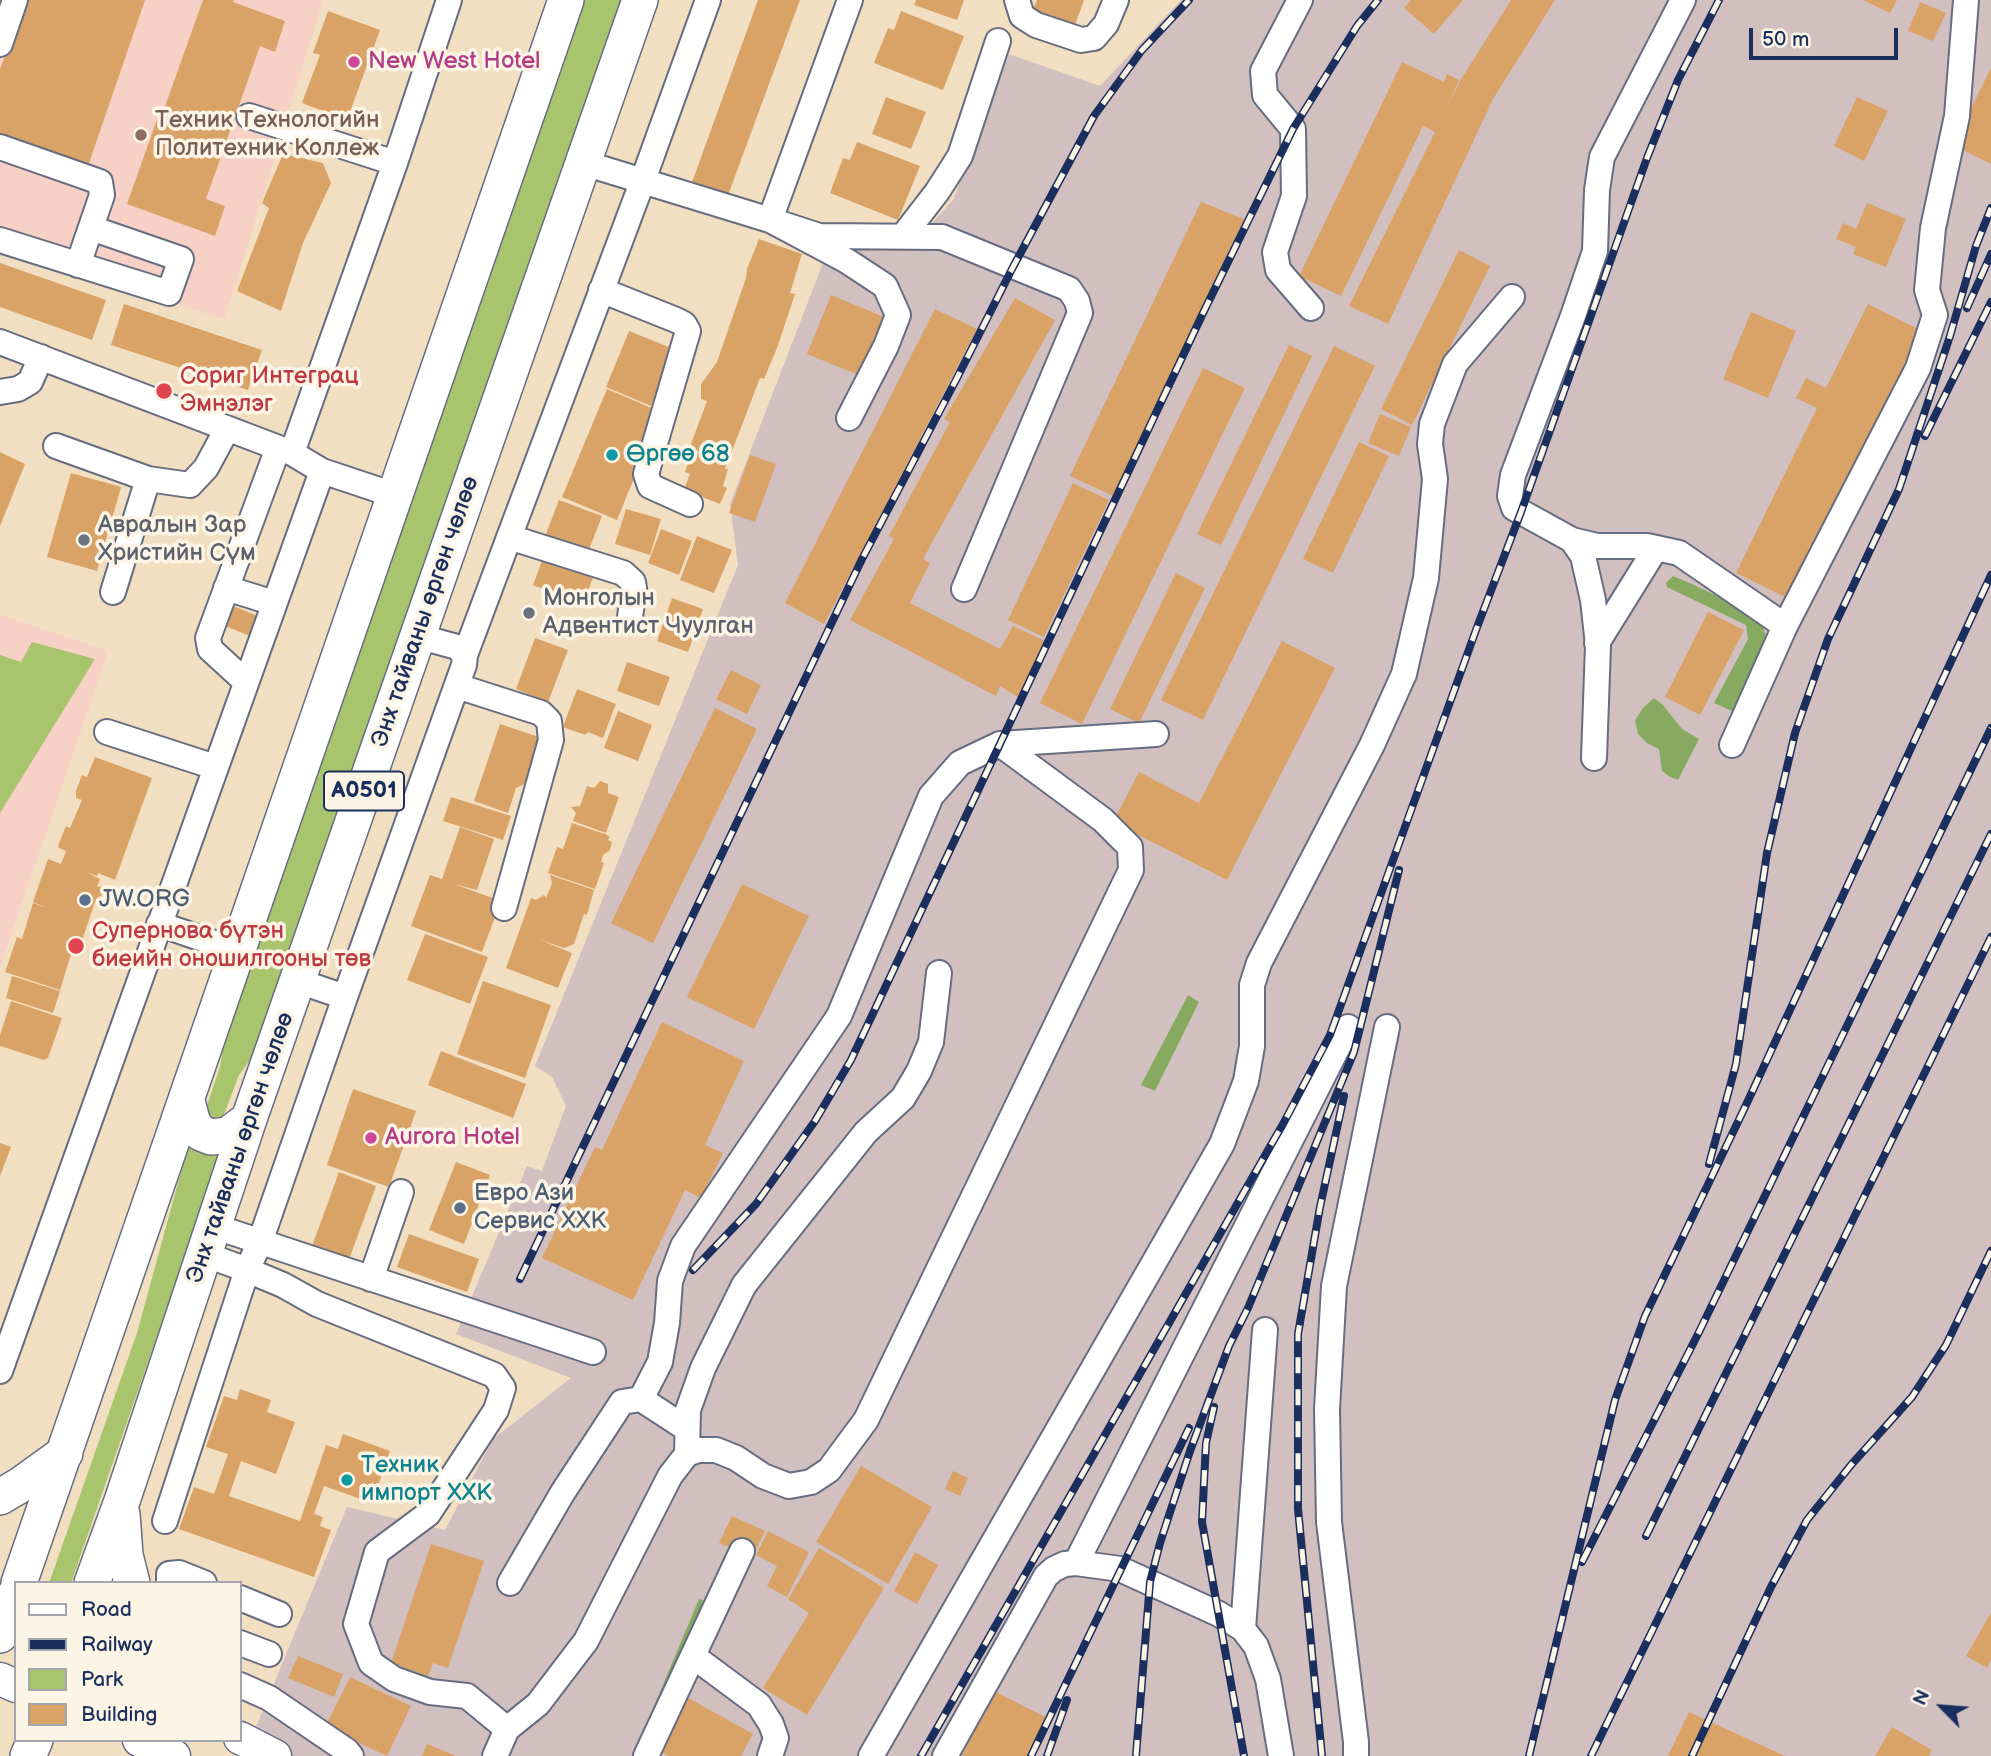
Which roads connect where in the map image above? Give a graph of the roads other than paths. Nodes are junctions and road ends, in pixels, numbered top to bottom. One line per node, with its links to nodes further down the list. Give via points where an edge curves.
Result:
1 (15, 0): 13 (street)
2 (449, 0): 16 (street)
3 (566, 0): 36 (highway, A0501)
4 (640, 0): 17 (highway, Энх тайваны өргөн чөлөө / A0501)
5 (708, 0): 18 (street)
6 (850, 0): 19 (street)
7 (1017, 0): 8 (street, via 1022,16 1036,25 1081,40 1094,38)
8 (1116, 0)
9 (1300, 0): 26 (street, via 1263,71 1265,95 1293,129 1294,196 1275,252 1278,270)
10 (1683, 0): 39 (street, via 1602,157 1595,251 1513,475 1510,496 1514,508)
11 (1966, 0): 46 (street, via 1956,116 1933,228 1927,290 1935,315 1918,368)
12 (998, 41): 21 (street, via 960,156)
13 (0, 44)
14 (249, 116): 16 (street)
15 (0, 147): 20 (street, via 100,183 102,195)
16 (395, 163): 33 (street)
17 (584, 163): 18 (street); 47 (highway, Энх тайваны өргөн чөлөө / A0501)
18 (643, 180): 19 (street); 24 (street)
19 (770, 220): 21 (street, via 819,236); 30 (street, via 885,286 898,315)
20 (91, 229): 23 (street); 23 (street, via 181,259 169,293)
21 (902, 236): 42 (street, via 942,237 1069,289 1080,313)
22 (0, 240): 23 (street)
23 (78, 265)
24 (601, 290): 37 (street, via 677,320 688,331 646,474 650,486); 38 (street)
25 (1512, 298): 107 (street, via 1455,364 1433,424 1430,444 1435,479 1426,578 1404,674 1259,963 1252,985 1252,1046 1246,1082 1222,1144)
26 (1311, 309)
27 (0, 342): 28 (street)
28 (41, 357): 29 (street, via 30,382); 31 (street)
29 (0, 392)
30 (849, 418)
31 (227, 429): 33 (street); 35 (street, via 206,468 190,485)
32 (56, 446): 35 (street)
33 (285, 451): 34 (street); 41 (street)
34 (322, 471): 36 (street); 44 (street)
35 (148, 479): 43 (street)
36 (394, 495): 60 (highway, A0501)
37 (690, 504)
38 (509, 537): 45 (street, via 623,573 634,588); 49 (street)
39 (1572, 540): 40 (street, via 1597,546); 48 (street, via 1583,556)
40 (1656, 548): 46 (street, via 1679,554); 48 (street)
41 (226, 588): 44 (street); 50 (street, via 208,638 210,649)
42 (964, 589)
43 (113, 592)
44 (274, 603): 50 (street)
45 (630, 617)
46 (1786, 626): 55 (street)
47 (417, 636): 49 (street, via 457,647); 62 (highway, Энх тайваны өргөн чөлөө / A0501)
48 (1597, 643): 56 (street)
49 (464, 655): 51 (street)
50 (246, 682): 57 (street)
51 (457, 686): 58 (street, via 541,713 550,721 551,740); 63 (street)
52 (107, 732): 57 (street)
53 (1156, 734): 54 (street)
54 (1000, 744): 76 (street, via 960,763 931,796 839,1016 683,1246 670,1281 660,1362); 79 (street, via 1102,820 1129,847 1131,870 866,1420 829,1470 811,1482 789,1486 716,1450)
55 (1732, 745)
56 (1594, 758)
57 (215, 767): 59 (street)
58 (504, 908)
59 (159, 924): 60 (street); 75 (street)
60 (238, 951): 66 (highway, A0501)
61 (939, 973): 77 (street, via 931,1042 919,1071 903,1098 866,1132 744,1285 703,1368 688,1410)
62 (298, 981): 63 (street); 67 (highway, Энх тайваны өргөн чөлөө / A0501)
63 (345, 997): 70 (street)
64 (1348, 1027): 84 (street)
65 (1387, 1027): 110 (street, via 1334,1286 1327,1409 1329,1522)
66 (187, 1101): 67 (highway, via 193,1124 211,1137 228,1135); 78 (highway, A0501)
67 (250, 1119): 69 (highway, Энх тайваны өргөн чөлөө / A0501)
68 (401, 1192): 72 (street)
69 (209, 1240): 70 (street); 71 (street); 81 (highway, Энх тайваны өргөн чөлөө / A0501)
70 (260, 1242): 71 (street); 72 (street)
71 (247, 1270): 82 (street); 98 (street, via 317,1304 494,1376 503,1388 496,1410 428,1514 377,1552 356,1624 371,1663 394,1679 430,1692 467,1696)
72 (371, 1279): 74 (street)
73 (1265, 1330): 93 (street)
74 (593, 1352)
75 (0, 1371)
76 (641, 1399): 77 (street); 90 (street, via 622,1402)
77 (687, 1429): 79 (street)
78 (65, 1453): 80 (highway); 85 (highway, A0501)
79 (687, 1454): 98 (street, via 670,1476 586,1641 538,1704)
80 (0, 1497)
81 (122, 1501): 86 (highway, Энх тайваны өргөн чөлөө / A0501); 87 (highway)
82 (165, 1521)
83 (742, 1551): 96 (street)
84 (1076, 1563): 93 (street, via 1120,1569); 108 (street, via 1045,1576)
85 (20, 1581)
86 (93, 1581)
87 (132, 1581)
88 (169, 1581): 89 (street, via 169,1574 179,1573)
89 (199, 1581)
90 (510, 1583)
91 (242, 1599): 92 (street)
92 (279, 1614)
93 (1243, 1629): 109 (street, via 1256,1646 1268,1679)
94 (242, 1644): 95 (street)
95 (269, 1654)
96 (693, 1656): 105 (street); 106 (street, via 759,1705 776,1738)
97 (242, 1686): 103 (street, via 269,1698)
98 (507, 1730): 104 (street)
99 (242, 1739): 102 (main road)
100 (143, 1742): 101 (main road)
101 (174, 1756)
102 (275, 1756)
103 (351, 1756)
104 (495, 1756)
105 (646, 1756)
106 (770, 1756)
107 (871, 1756)
108 (945, 1756)
109 (1281, 1756)
110 (1356, 1756)

